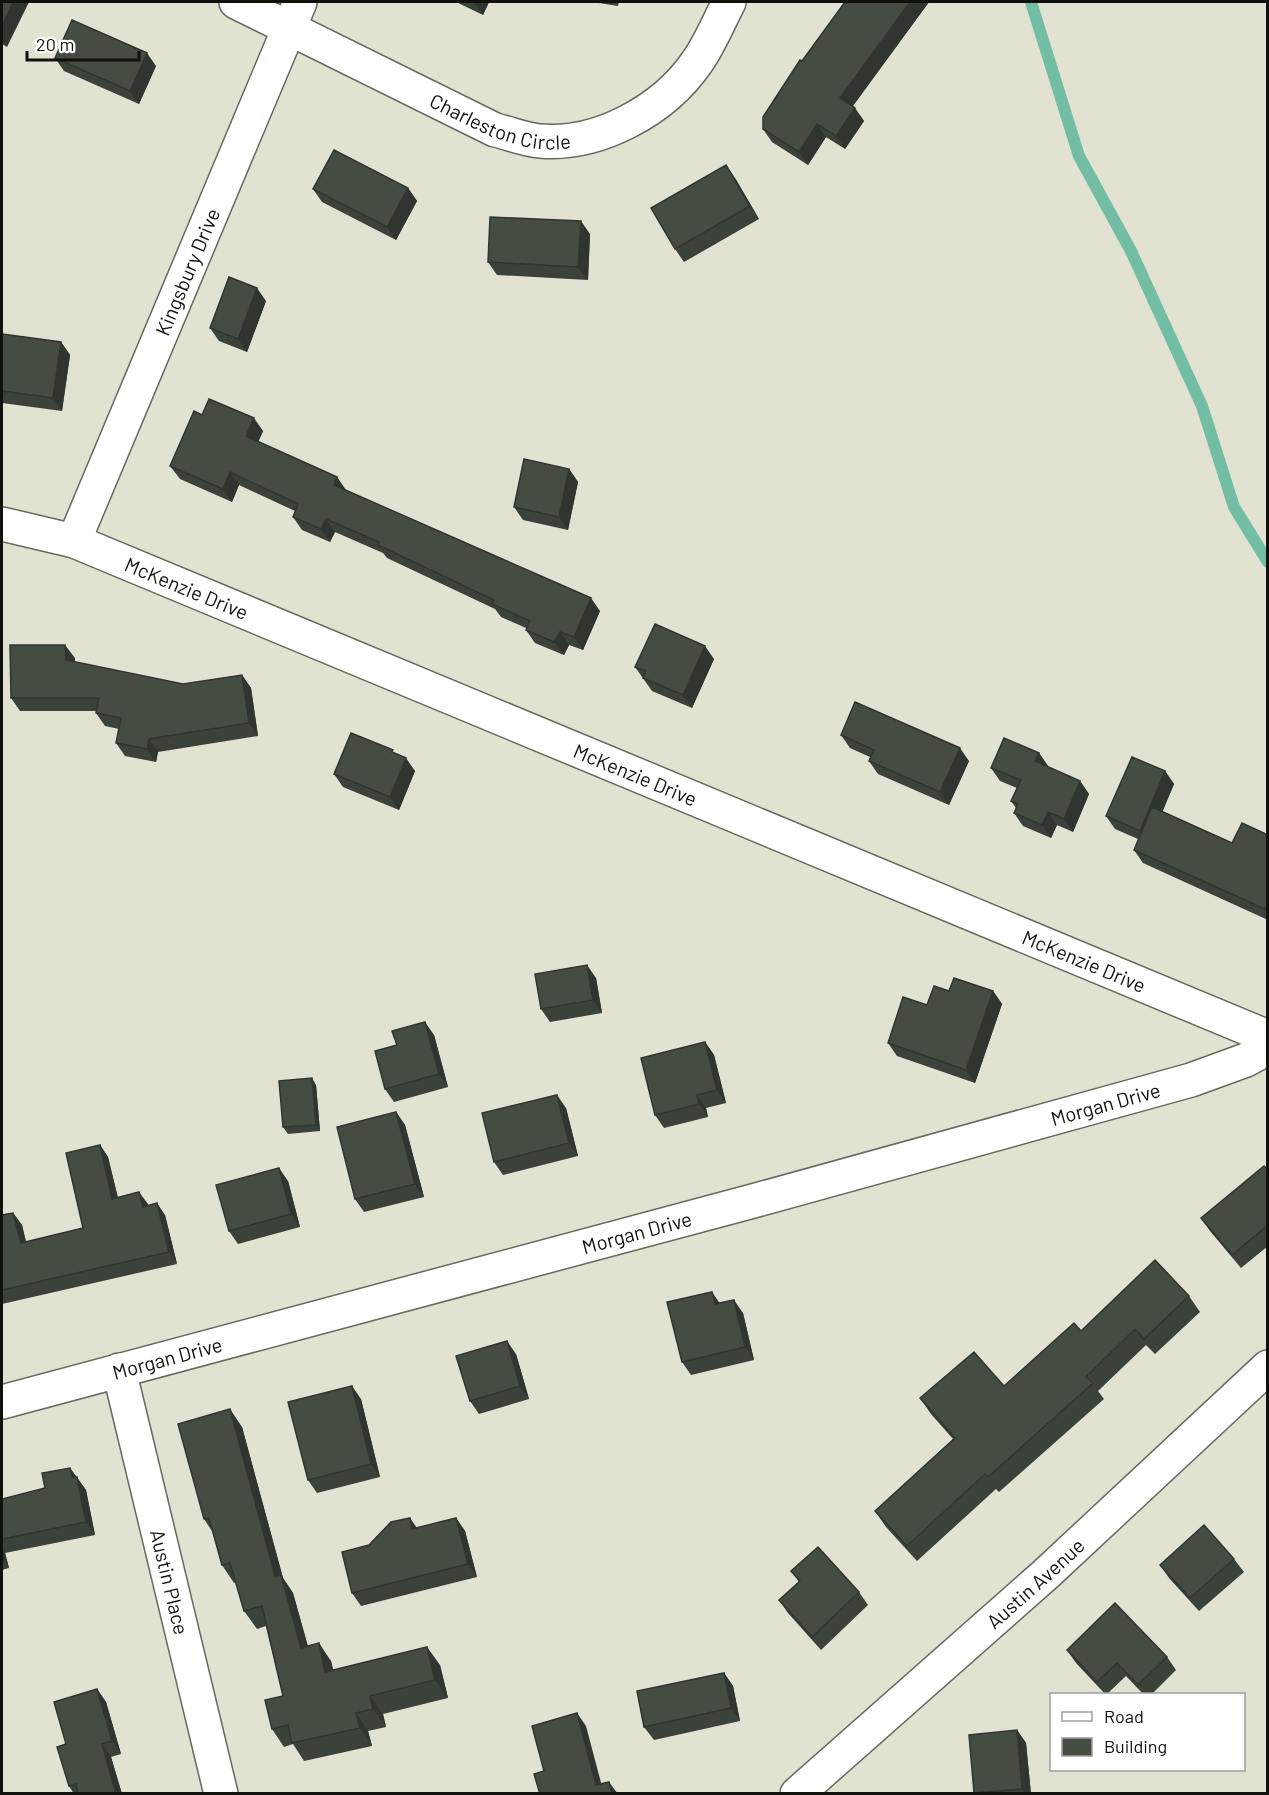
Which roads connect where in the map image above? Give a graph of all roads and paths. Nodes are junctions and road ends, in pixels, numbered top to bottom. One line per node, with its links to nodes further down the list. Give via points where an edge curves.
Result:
1 (236, 2): 3 (street, Charleston Circle)
2 (729, 2): 3 (street, Charleston Circle, via 698,61 679,84 645,112 612,130 539,141 495,130)
3 (295, 14): 5 (street, Kingsbury Drive)
4 (2, 524): 5 (street, McKenzie Drive)
5 (74, 541): 6 (street, McKenzie Drive)
6 (1268, 1037)
7 (1268, 1048): 9 (street, Morgan Drive, via 1191,1080)
8 (1268, 1367): 11 (street, Austin Avenue)
9 (119, 1370): 10 (street, Morgan Drive); 12 (street, Austin Place)
10 (2, 1402)
11 (811, 1789)
12 (221, 1794)

